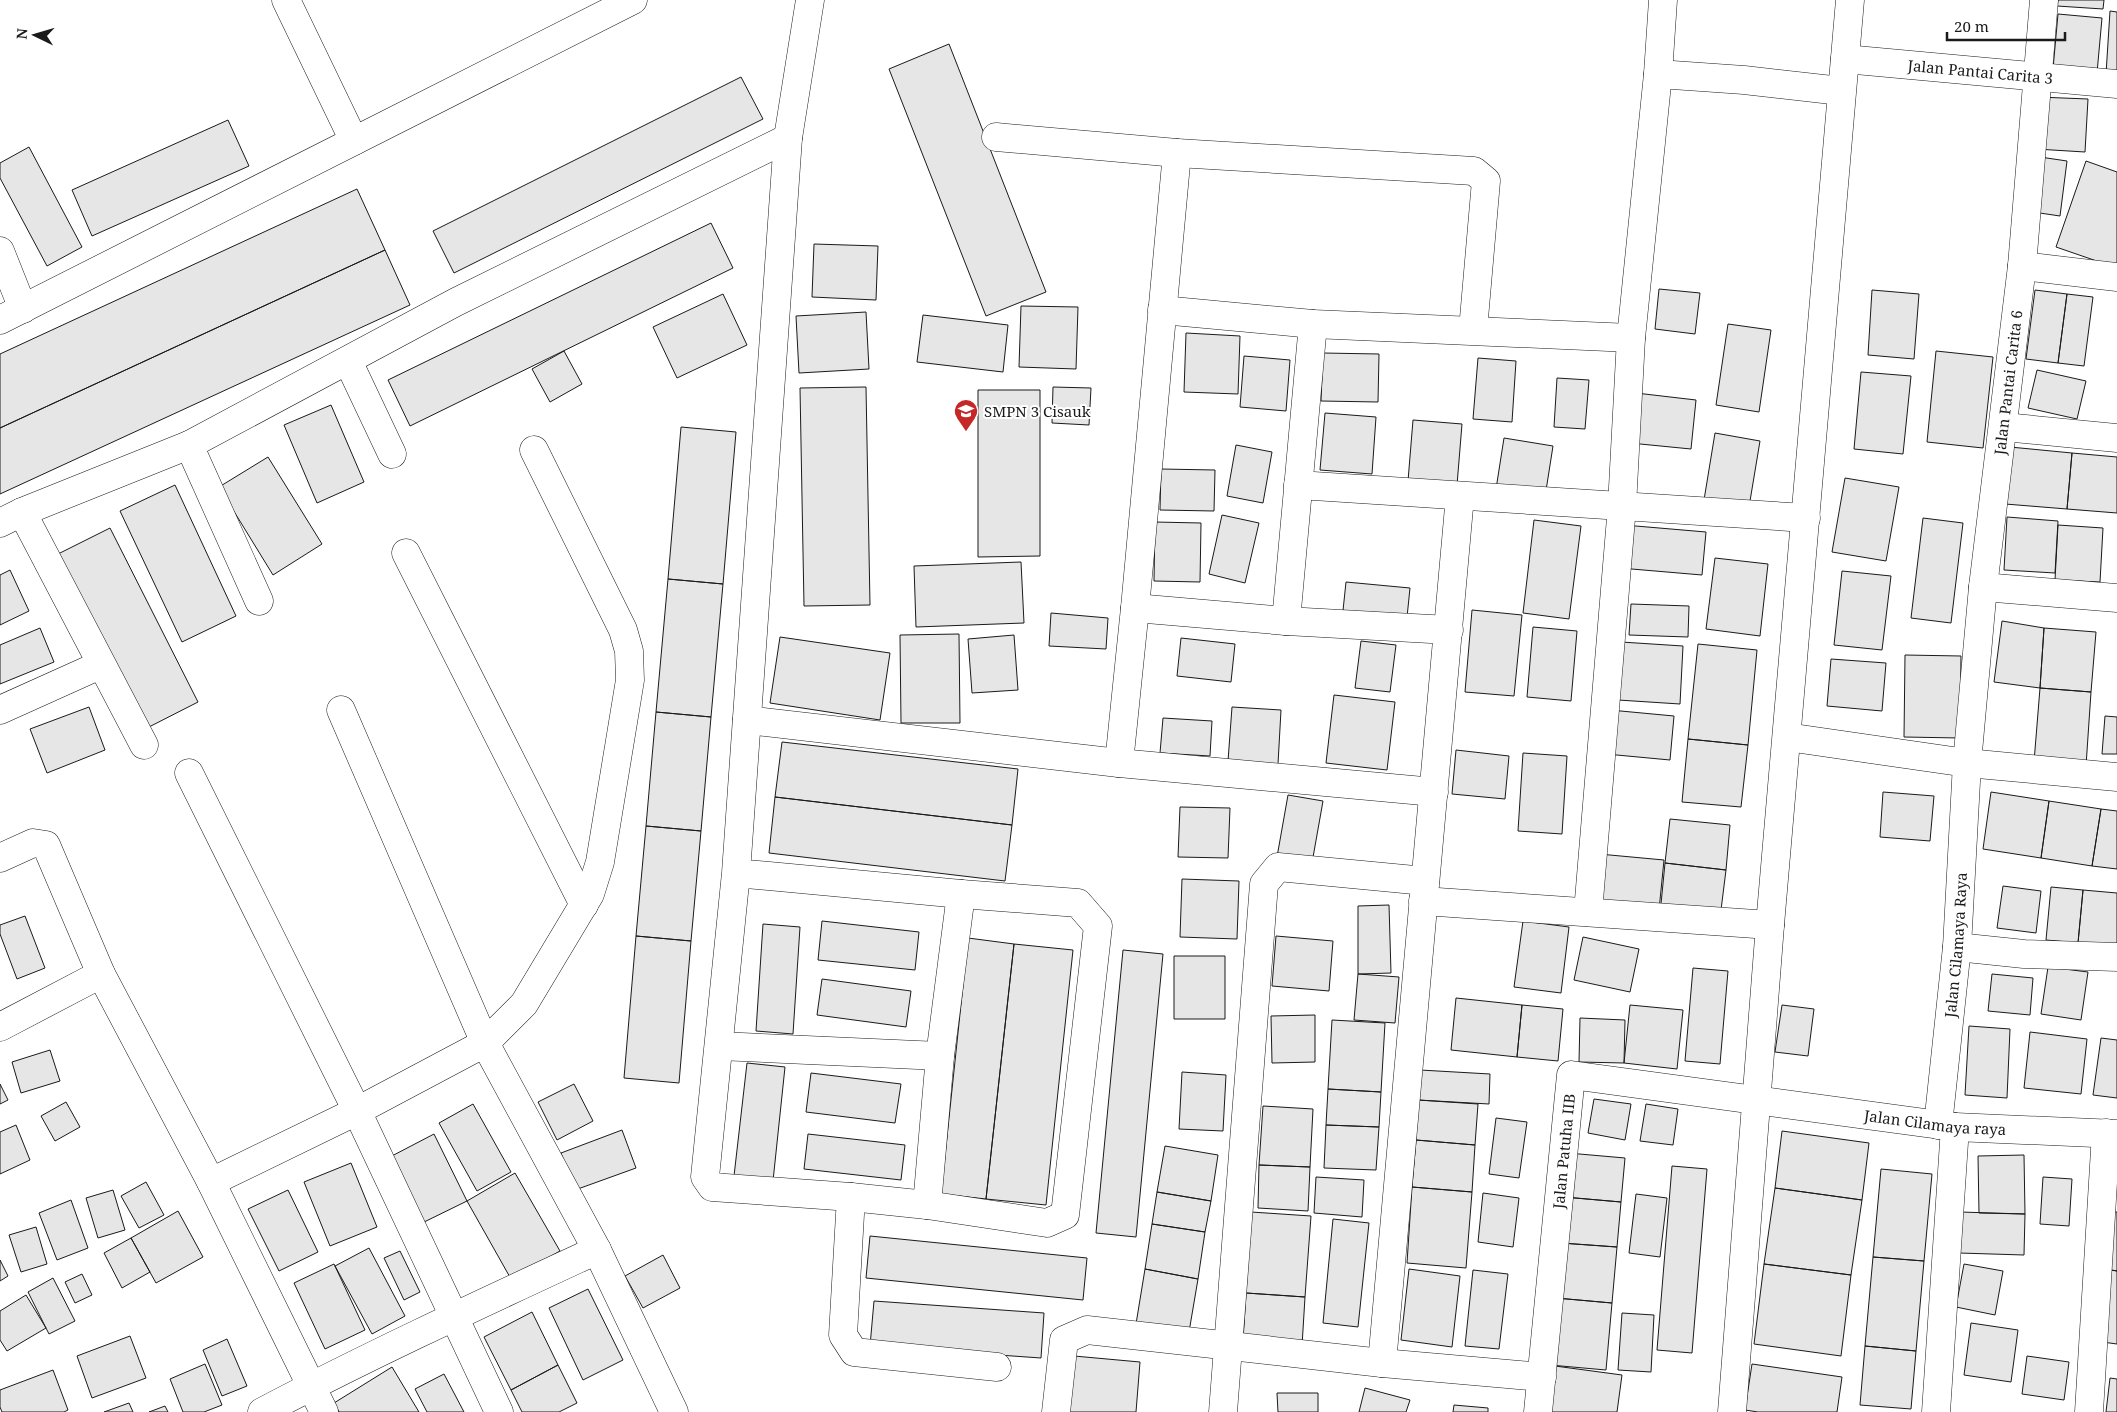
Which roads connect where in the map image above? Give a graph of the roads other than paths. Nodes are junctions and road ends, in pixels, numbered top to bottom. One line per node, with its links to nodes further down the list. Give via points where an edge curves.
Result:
1 (286, 0): 14 (street)
2 (633, 0): 14 (street)
3 (810, 0): 13 (street)
4 (1663, 0): 8 (street)
5 (1850, 0): 7 (street)
6 (2044, 0): 9 (street, Jalan Pantai Carita 6)
7 (1845, 59): 9 (street, Jalan Pantai Carita 3); 11 (street)
8 (1658, 74): 11 (street); 23 (street)
9 (2038, 76): 10 (street, Jalan Pantai Carita 3); 17 (street, Jalan Pantai Carita 6)
10 (2117, 84)
11 (1841, 91): 34 (street)
12 (996, 137): 15 (street)
13 (788, 138): 24 (street, via 456,302); 45 (street)
14 (354, 140): 20 (street)
15 (1177, 153): 19 (street); 22 (street, via 1474,171 1486,181)
16 (0, 251): 20 (street)
17 (2022, 266): 18 (street); 25 (street, Jalan Pantai Carita 6)
18 (2117, 277)
19 (1162, 310): 21 (street); 39 (street)
20 (12, 314)
21 (1313, 324): 22 (street); 30 (street)
22 (1473, 330): 23 (street)
23 (1631, 338): 32 (street)
24 (348, 361): 27 (street); 29 (street)
25 (2004, 427): 26 (street); 36 (street, Jalan Pantai Carita 6)
26 (2117, 438)
27 (189, 444): 33 (street); 38 (street)
28 (534, 450): 57 (street, via 623,630 629,651 630,680 600,862)
29 (392, 454)
30 (1298, 486): 31 (street); 40 (street)
31 (1460, 496): 32 (street); 41 (street)
32 (1622, 506): 34 (street); 58 (street)
33 (11, 517): 42 (street)
34 (1806, 518): 46 (street)
35 (406, 553): 57 (street)
36 (1983, 586): 37 (street); 49 (street, Jalan Pantai Carita 6)
37 (2117, 598)
38 (259, 601)
39 (1135, 608): 40 (street); 48 (street)
40 (1286, 622): 41 (street)
41 (1449, 630): 52 (street)
42 (100, 664): 43 (street); 47 (street)
43 (0, 710)
44 (341, 710): 64 (street)
45 (747, 720): 48 (street); 54 (street)
46 (1787, 737): 49 (street); 59 (street)
47 (144, 745)
48 (1118, 763): 52 (street)
49 (1967, 763): 51 (street); 60 (street, Jalan Cilamaya Raya)
50 (190, 773): 68 (street)
51 (2117, 777)
52 (1434, 792): 55 (street)
53 (0, 858): 62 (street, via 33,843 46,845)
54 (736, 873): 56 (street); 65 (street)
55 (1424, 891): 58 (street); 76 (street, via 1278,867 1264,884); 77 (street)
56 (961, 894): 66 (street); 73 (street, via 1078,903 1098,926 1065,1215 1047,1223)
57 (584, 905): 64 (street, via 524,1004)
58 (1588, 912): 59 (street)
59 (1770, 925): 67 (street)
60 (1957, 947): 61 (street, via 2024,954); 69 (street, Jalan Cilamaya Raya)
61 (2117, 957)
62 (101, 974): 63 (street); 71 (street)
63 (0, 1027)
64 (485, 1043): 68 (street); 74 (street)
65 (719, 1046): 66 (street); 72 (street, via 704,1178 712,1187)
66 (940, 1056): 73 (street)
67 (1756, 1100): 69 (street, Jalan Cilamaya raya); 79 (street, Jalan Patuha IIB, via 1571,1075); 88 (street)
68 (357, 1111): 71 (street); 75 (street)
69 (1947, 1126): 70 (street, Jalan Cilamaya raya); 89 (street, Jalan Cilamaya Raya)
70 (2111, 1134): 90 (street)
71 (211, 1182): 80 (street)
72 (851, 1197): 73 (street); 78 (street, via 843,1335 854,1352)
73 (926, 1205)
74 (597, 1250): 75 (street); 84 (street)
75 (452, 1317): 80 (street); 83 (street)
76 (1229, 1346): 77 (street); 85 (street, via 1087,1330 1064,1340); 86 (street)
77 (1382, 1363): 79 (street)
78 (996, 1367)
79 (1542, 1377): 87 (street, Jalan Patuha IIB)
80 (311, 1386): 81 (street); 82 (street)
81 (262, 1412)
82 (324, 1412)
83 (498, 1412)
84 (674, 1412)
85 (1056, 1412)
86 (1223, 1412)
87 (1538, 1412)
88 (1732, 1412)
89 (1936, 1412)
90 (2089, 1412)

